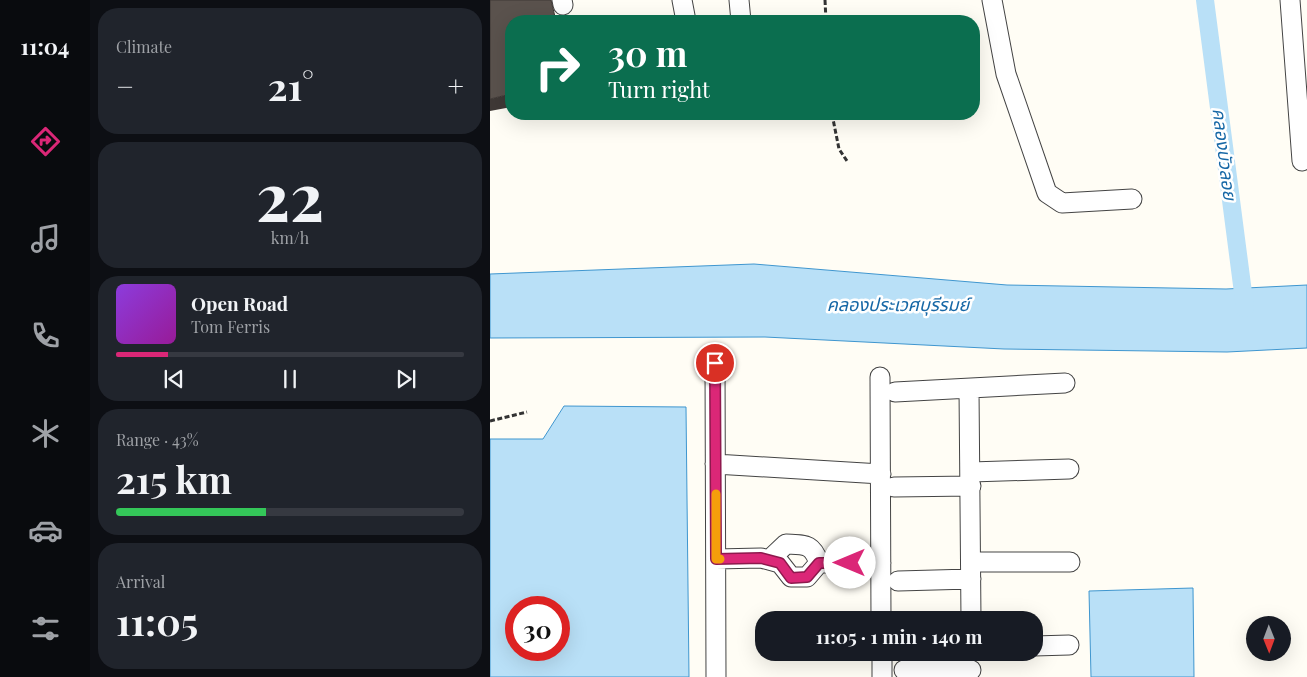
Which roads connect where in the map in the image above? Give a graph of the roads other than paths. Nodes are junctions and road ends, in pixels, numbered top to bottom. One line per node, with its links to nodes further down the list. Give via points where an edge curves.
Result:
1 (682, 0): 5 (street)
2 (739, 0): 6 (street)
3 (992, 0): 8 (street, via 1006,74 1047,193 1062,203)
4 (1290, 0): 7 (street)
5 (685, 15)
6 (740, 15)
7 (1302, 161)
8 (1132, 199)
9 (715, 363): 14 (street)
10 (880, 377): 17 (street)
11 (1065, 383): 12 (street)
12 (970, 388): 13 (street); 16 (street)
13 (895, 392)
14 (716, 464): 17 (street); 18 (street)
15 (1069, 469): 16 (street)
16 (971, 479): 17 (street); 23 (street)
17 (887, 481): 22 (street)
18 (716, 559): 19 (street); 32 (street)
19 (769, 560): 21 (street, via 780,563 791,578 807,577); 21 (street, via 786,544 806,545 815,552)
20 (1070, 562): 23 (street)
21 (819, 563): 22 (street)
22 (881, 563): 25 (street)
23 (971, 570): 24 (street); 26 (street)
24 (898, 581)
25 (882, 611)
26 (971, 611)
27 (1043, 646): 28 (street)
28 (1069, 646)
29 (882, 661): 33 (street)
30 (971, 666): 31 (street)
31 (904, 670)
32 (716, 677)
33 (882, 677)

